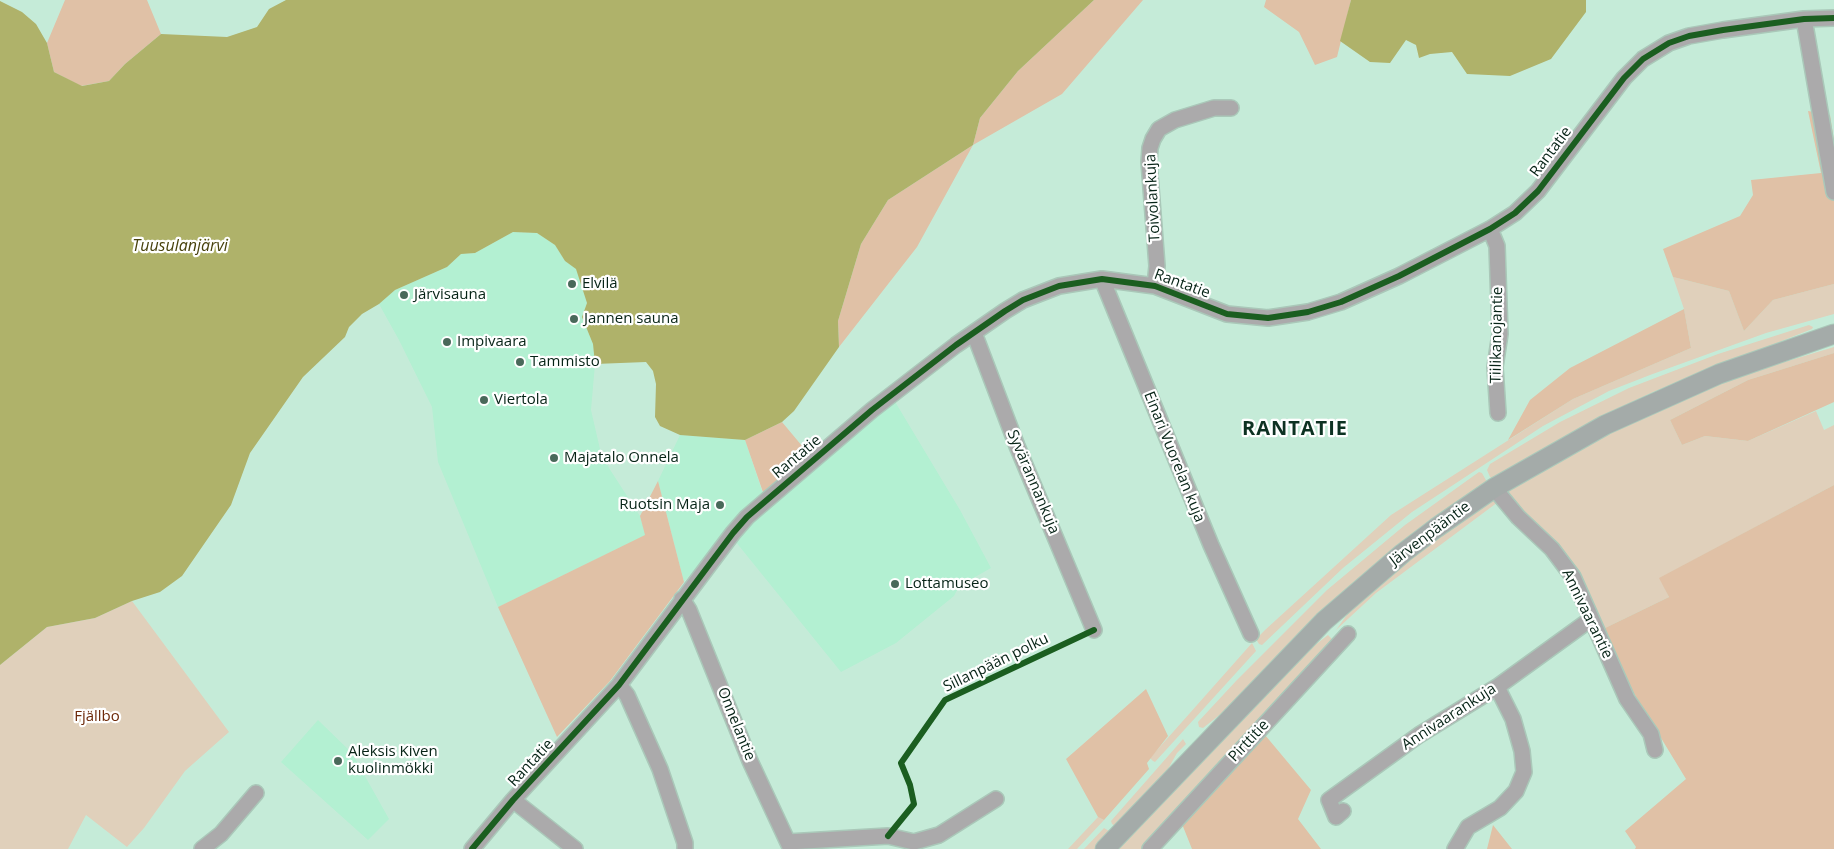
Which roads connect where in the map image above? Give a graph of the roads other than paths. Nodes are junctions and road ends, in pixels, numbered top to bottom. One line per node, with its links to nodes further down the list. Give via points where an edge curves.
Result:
1 (1834, 18): 2 (street, Rantatie)
2 (1804, 19): 4 (street); 5 (street, Rantatie, via 1689,36 1643,59 1612,91 1538,190 1515,213)
3 (1231, 108): 7 (street, Toivolankuja, via 1214,108 1175,120 1159,129 1153,139 1149,162 1157,266)
4 (1834, 192)
5 (1490, 229): 7 (street, Rantatie, via 1341,302 1300,313 1268,318 1227,314); 10 (street, Tiilikanojantie, via 1497,246 1500,334 1495,367)
6 (1102, 279): 7 (street, Rantatie); 8 (street, Rantatie, via 1059,286 1023,300); 15 (street, Einari Vuorelan kuja, via 1211,546)
7 (1155, 286)
8 (974, 333): 12 (street, Rantatie, via 872,410 768,498 733,533); 14 (street, Syvärannankuja)
9 (1834, 334): 11 (main road, Järvenpääntie, via 1719,374 1633,411 1568,444)
10 (1498, 413)
11 (1494, 488): 13 (street, Annivaarantie, via 1518,517 1552,549 1573,577); 29 (main road, Järvenpääntie, via 1403,553 1324,621)
12 (682, 599): 17 (street, Rantatie); 24 (street, Onnelantie)
13 (1592, 619): 18 (street, Annivaarankuja); 19 (street, Annivaarantie, via 1627,699 1651,734)
14 (1094, 630)
15 (1251, 634)
16 (1348, 634): 30 (street, Pirttitie)
17 (619, 685): 22 (street, Rantatie); 28 (street, via 627,695 660,769)
18 (1497, 687): 23 (street, Annivaarankuja, via 1419,735 1329,800 1336,817); 31 (street, via 1513,719 1524,772 1516,791 1500,808 1468,827)
19 (1655, 750)
20 (256, 793): 25 (street, via 222,834)
21 (996, 799): 24 (street, via 939,834 914,842 888,836)
22 (513, 800): 26 (street, Rantatie); 27 (street)
23 (1343, 811)
24 (789, 845)
25 (202, 849)
26 (472, 849)
27 (575, 849)
28 (685, 849)
29 (1105, 849)
30 (1150, 849)
31 (1455, 849)

